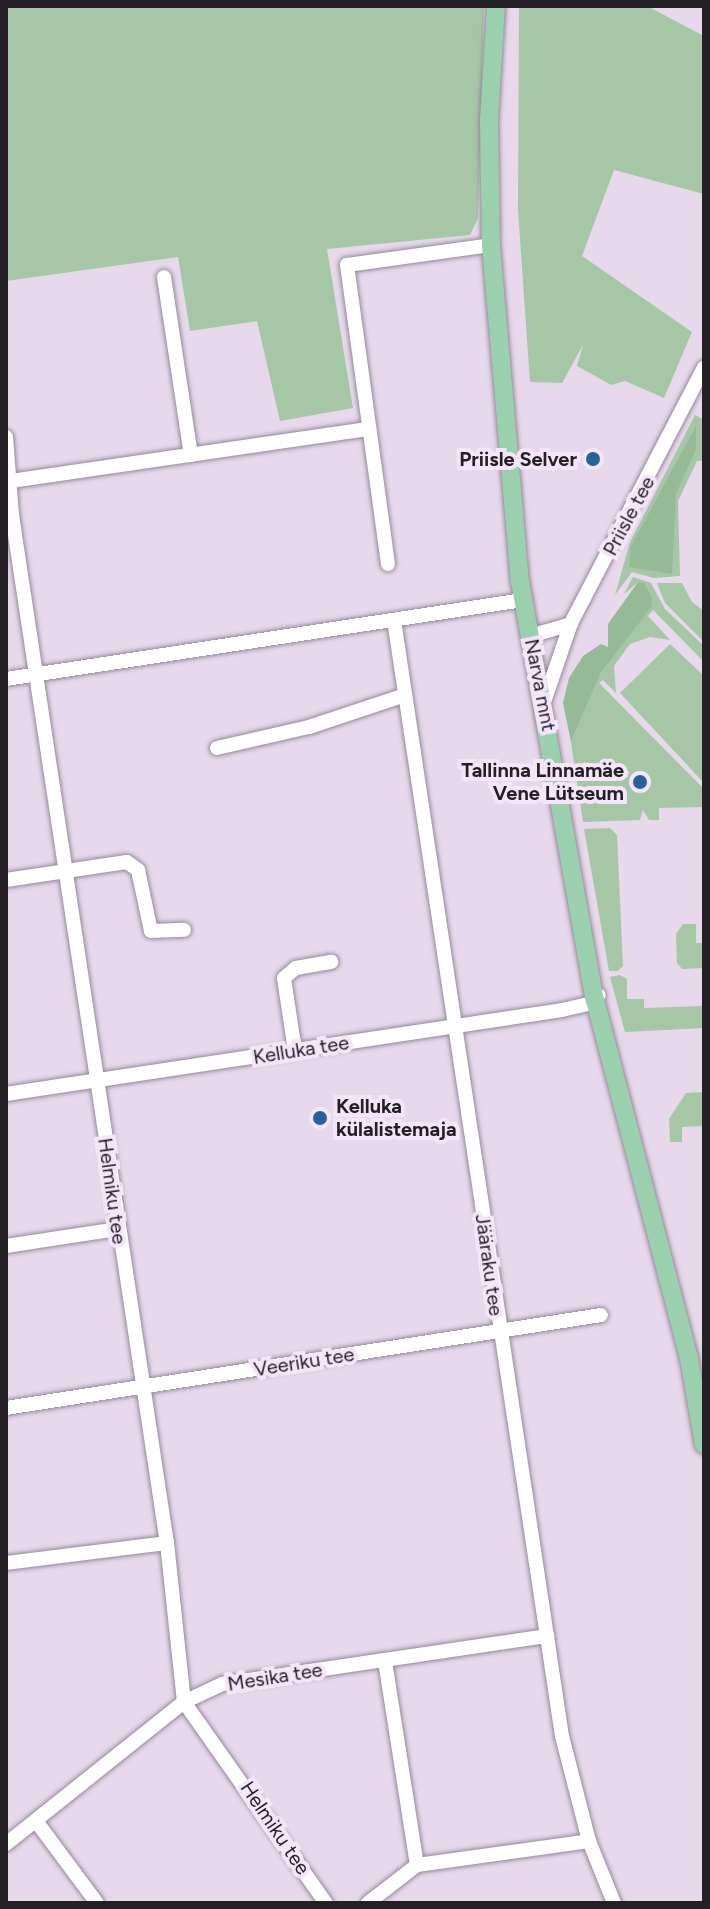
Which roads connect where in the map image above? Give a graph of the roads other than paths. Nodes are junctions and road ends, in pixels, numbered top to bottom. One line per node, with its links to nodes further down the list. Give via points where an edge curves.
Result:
1 (496, 6): 2 (main road, Narva mnt, via 489,120)
2 (491, 245): 5 (street, via 347,265); 10 (main road, Narva mnt)
3 (164, 277): 7 (street)
4 (704, 368): 12 (street, Priisle tee)
5 (367, 429): 7 (street); 9 (street)
6 (6, 437): 8 (street, Helmiku tee)
7 (191, 455): 8 (street)
8 (11, 481): 15 (street, Helmiku tee)
9 (388, 564)
10 (523, 600): 11 (street); 13 (main road, Narva mnt)
11 (394, 620): 15 (street); 17 (street, Jääraku tee)
12 (571, 623): 13 (street); 14 (street, Priisle tee)
13 (531, 641): 14 (street, via 546,649); 18 (main road, Narva mnt)
14 (562, 643): 18 (street, Priisle tee)
15 (36, 674): 16 (street); 20 (street, Helmiku tee)
16 (6, 679)
17 (405, 695): 19 (street, via 309,727); 25 (street, Jääraku tee)
18 (544, 705): 24 (main road, Narva mnt)
19 (217, 748)
20 (64, 872): 21 (street); 22 (street, via 134,865 151,931); 27 (street, Helmiku tee)
21 (6, 880)
22 (184, 930)
23 (331, 962): 26 (street, via 296,968 284,978)
24 (598, 996): 25 (street, Kelluka tee); 35 (main road, Narva mnt, via 689,1358)
25 (454, 1026): 26 (street, Kelluka tee); 32 (street, Jääraku tee)
26 (295, 1051): 27 (street, Kelluka tee)
27 (95, 1082): 28 (street, Kelluka tee); 29 (street, Helmiku tee)
28 (6, 1094)
29 (117, 1229): 30 (street); 33 (street, Helmiku tee)
30 (6, 1246)
31 (601, 1315): 32 (street, Veeriku tee)
32 (499, 1332): 33 (street, Veeriku tee); 38 (street, Jääraku tee)
33 (142, 1388): 34 (street, Veeriku tee); 36 (street, Helmiku tee)
34 (6, 1408)
35 (704, 1445)
36 (167, 1543): 37 (street); 40 (street, Helmiku tee)
37 (6, 1563)
38 (547, 1636): 39 (street, Mesika tee); 42 (street, Jääraku tee, via 562,1736)
39 (385, 1661): 40 (street, Mesika tee, via 222,1684); 44 (street)
40 (184, 1702): 41 (street, Mesika tee); 46 (street, Helmiku tee)
41 (36, 1821): 43 (street, Mesika tee); 45 (street)
42 (589, 1841): 44 (street); 48 (street, Jääraku tee)
43 (6, 1844)
44 (417, 1865): 47 (street)
45 (97, 1903)
46 (326, 1903)
47 (368, 1903)
48 (614, 1903)

